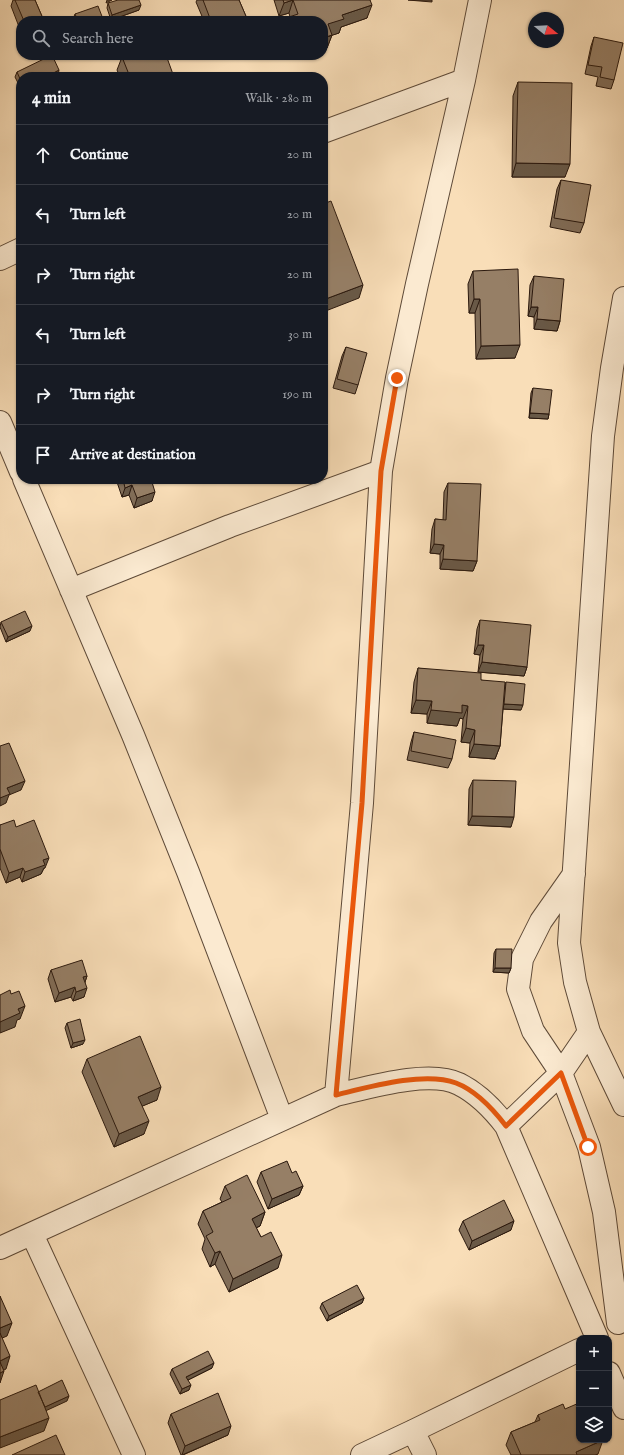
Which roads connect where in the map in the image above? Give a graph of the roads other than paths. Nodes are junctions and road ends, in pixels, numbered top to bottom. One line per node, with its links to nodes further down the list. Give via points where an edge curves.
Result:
1 (480, 0): 2 (street)
2 (464, 80): 3 (street); 9 (street, via 397,378)
3 (328, 130)
4 (16, 252): 5 (street)
5 (0, 259)
6 (624, 298): 12 (street, via 603,436)
7 (0, 422): 8 (street)
8 (16, 460)
9 (381, 471): 11 (street, via 230,526); 15 (street, via 362,803)
10 (26, 484): 11 (street)
11 (71, 590): 17 (street, via 188,872)
12 (574, 874): 13 (street, via 570,950 575,982); 14 (street, via 541,921 522,959 518,989 533,1031)
13 (589, 1032): 14 (street); 16 (street)
14 (561, 1073): 18 (street); 21 (street, via 588,1147 602,1205)
15 (336, 1095): 17 (street); 18 (street, via 388,1083 438,1078 458,1083 477,1095 491,1107)
16 (624, 1105)
17 (282, 1119): 19 (street)
18 (506, 1126): 22 (street)
19 (32, 1234): 20 (street); 28 (street)
20 (0, 1248)
21 (621, 1321): 23 (street)
22 (596, 1335)
23 (605, 1335)
24 (576, 1351): 27 (street)
25 (612, 1380): 26 (street)
26 (624, 1408)
27 (413, 1431): 29 (street); 30 (street)
28 (134, 1455)
29 (362, 1455)
30 (425, 1455)

